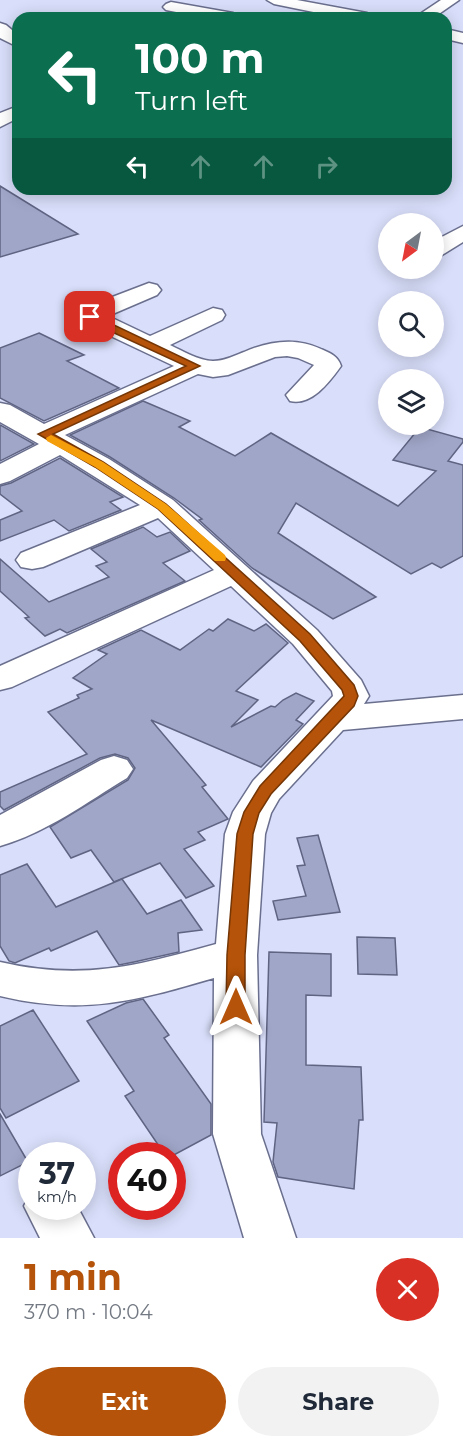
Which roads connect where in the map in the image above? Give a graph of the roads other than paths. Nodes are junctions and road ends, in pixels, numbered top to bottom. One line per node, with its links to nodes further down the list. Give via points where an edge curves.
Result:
1 (186, 0): 5 (street)
2 (274, 0): 6 (street)
3 (368, 0): 11 (street)
4 (452, 0): 12 (street)
5 (171, 7): 7 (street); 8 (street)
6 (317, 8): 9 (street); 10 (street)
7 (160, 12)
8 (199, 12)
9 (308, 12)
10 (328, 12)
11 (346, 12)
12 (432, 12)
13 (0, 28): 14 (street)
14 (12, 38)
15 (463, 233): 16 (street)
16 (444, 244)
17 (149, 290): 19 (street, via 90,317)
18 (213, 315): 19 (street)
19 (150, 345): 20 (street)
20 (195, 366): 21 (street, via 220,370 264,351 295,349 324,360 328,366); 23 (street)
21 (299, 394)
22 (1, 413): 23 (street)
23 (52, 439): 24 (street); 25 (street)
24 (0, 475)
25 (162, 506): 26 (street); 27 (street)
26 (32, 560)
27 (236, 572): 28 (street); 30 (street, via 305,638 349,688 348,702)
28 (0, 679)
29 (463, 707): 30 (street)
30 (333, 719): 33 (street, via 266,790 252,812 245,834)
31 (114, 769): 32 (street)
32 (0, 832)
33 (236, 955): 34 (street, via 123,986 78,991 36,988); 36 (street, via 237,1134)
34 (0, 979)
35 (57, 1220): 37 (street)
36 (258, 1234)
37 (68, 1238)

